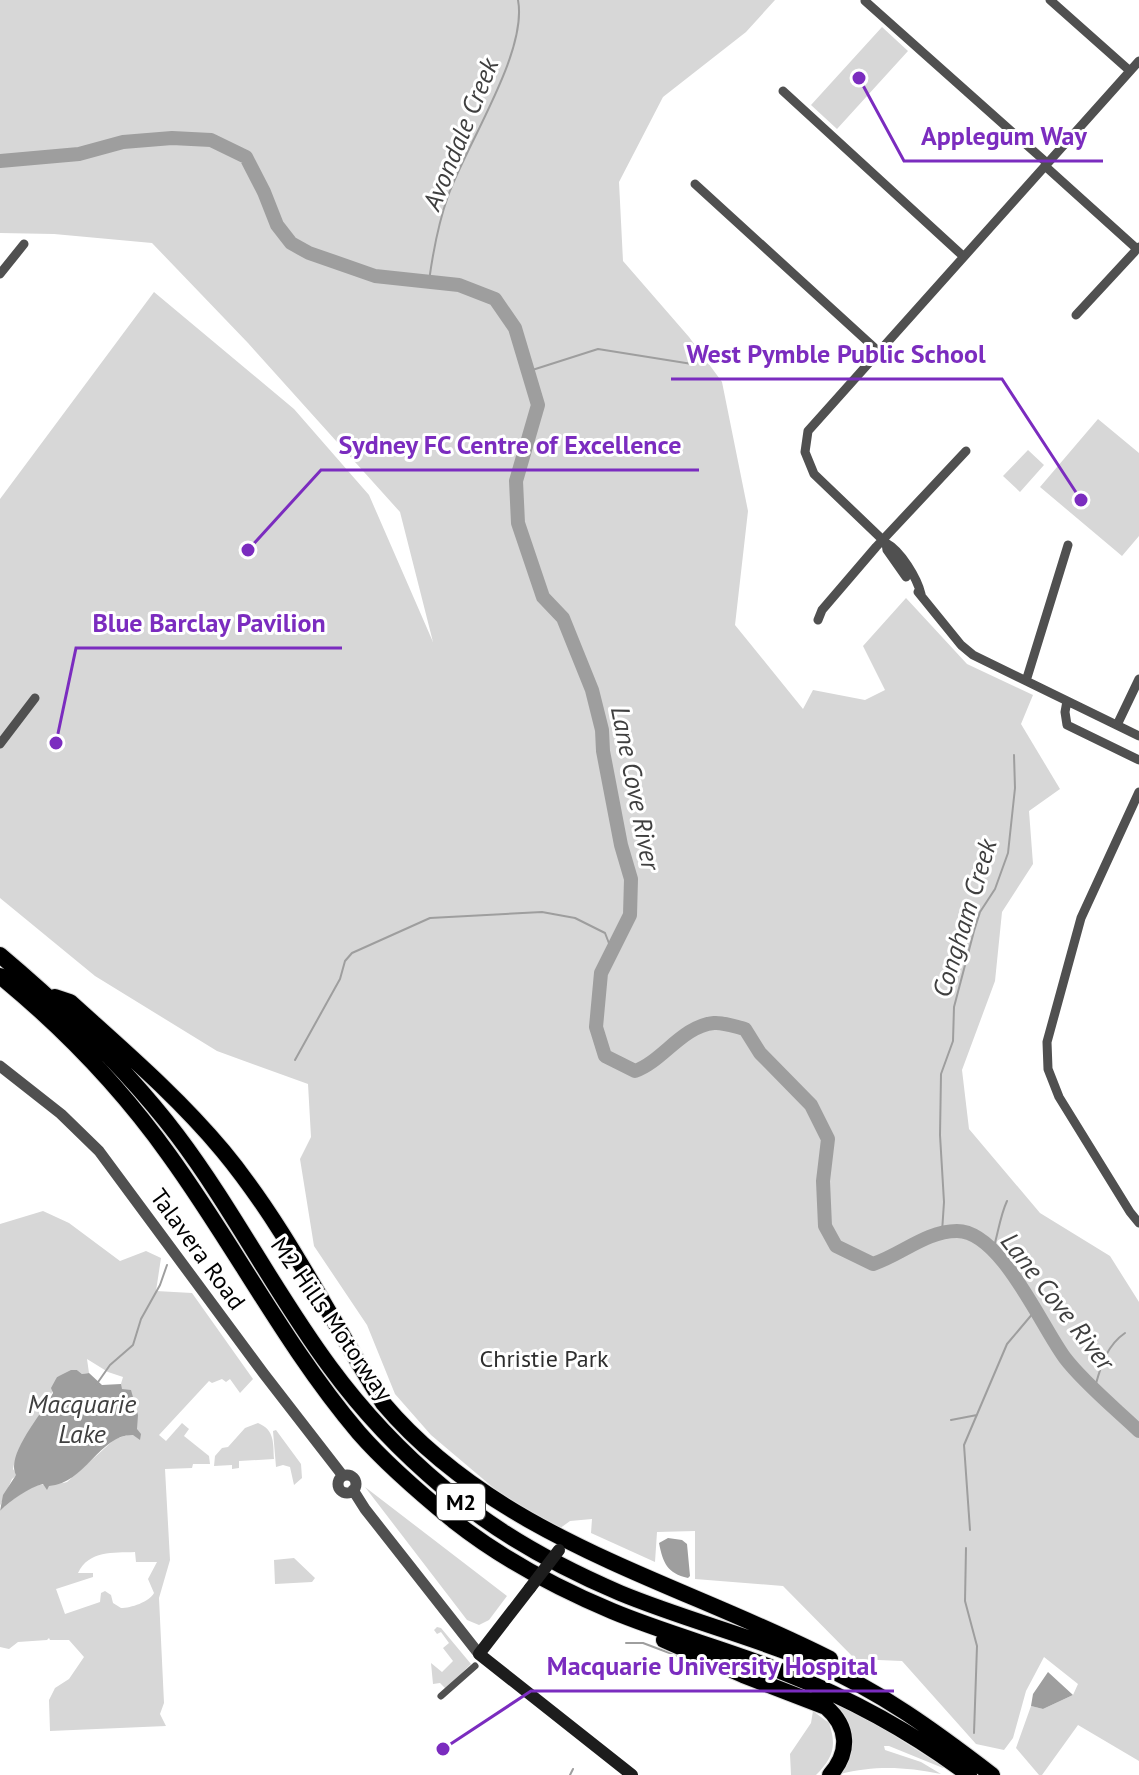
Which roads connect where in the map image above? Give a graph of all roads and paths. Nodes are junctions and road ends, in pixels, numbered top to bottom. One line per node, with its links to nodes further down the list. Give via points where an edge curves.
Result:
1 (1050, 0): 4 (street)
2 (865, 1): 6 (street)
3 (1139, 61): 4 (street)
4 (1130, 71): 6 (street)
5 (783, 91): 10 (street)
6 (1046, 164): 9 (street); 10 (street)
7 (695, 184): 13 (street)
8 (24, 244): 11 (street)
9 (1138, 248): 12 (street)
10 (963, 256): 13 (street)
11 (0, 274)
12 (1076, 315)
13 (878, 351): 15 (street, via 811,425 805,452 814,474)
14 (966, 451): 15 (street)
15 (885, 542): 17 (street); 19 (street, via 968,651)
16 (1068, 545): 19 (street)
17 (818, 620)
18 (1139, 679): 22 (street)
19 (1026, 681): 21 (street)
20 (35, 698): 24 (street)
21 (1067, 701): 22 (street); 25 (street, via 1067,725)
22 (1117, 725): 23 (street)
23 (1139, 736)
24 (0, 744)
25 (1139, 760)
26 (1139, 792): 31 (street, via 1081,918 1047,1042 1048,1069 1059,1097)
27 (0, 955): 29 (highway, M2 Hills Motorway / M2)
28 (0, 976): 32 (highway, M2 Hills Motorway / M2, via 80,1051 144,1123 334,1403)
29 (45, 993): 33 (highway, M2, via 70,1002 167,1090 224,1152 401,1425 501,1506); 36 (highway, M2 Hills Motorway / M2, via 123,1071 175,1133 354,1399 446,1490 565,1567 621,1593 815,1663 887,1700)
30 (0, 1066): 34 (street, Talavera Road, via 99,1151 343,1476 338,1483 341,1491 353,1490)
31 (1139, 1223)
32 (418, 1489): 38 (highway, M2, via 482,1550 555,1594 826,1707 843,1728 845,1743 844,1755); 39 (highway, M2 Hills Motorway / M2, via 498,1551 571,1592 828,1691 888,1721)
33 (562, 1546): 34 (main road, bridge); 36 (highway, M2, via 808,1648 925,1715)
34 (477, 1660): 35 (street); 37 (main road)
35 (441, 1696)
36 (945, 1739): 40 (highway, M2 Hills Motorway / M2)
37 (632, 1775)
38 (830, 1775)
39 (969, 1775)
40 (992, 1775)

